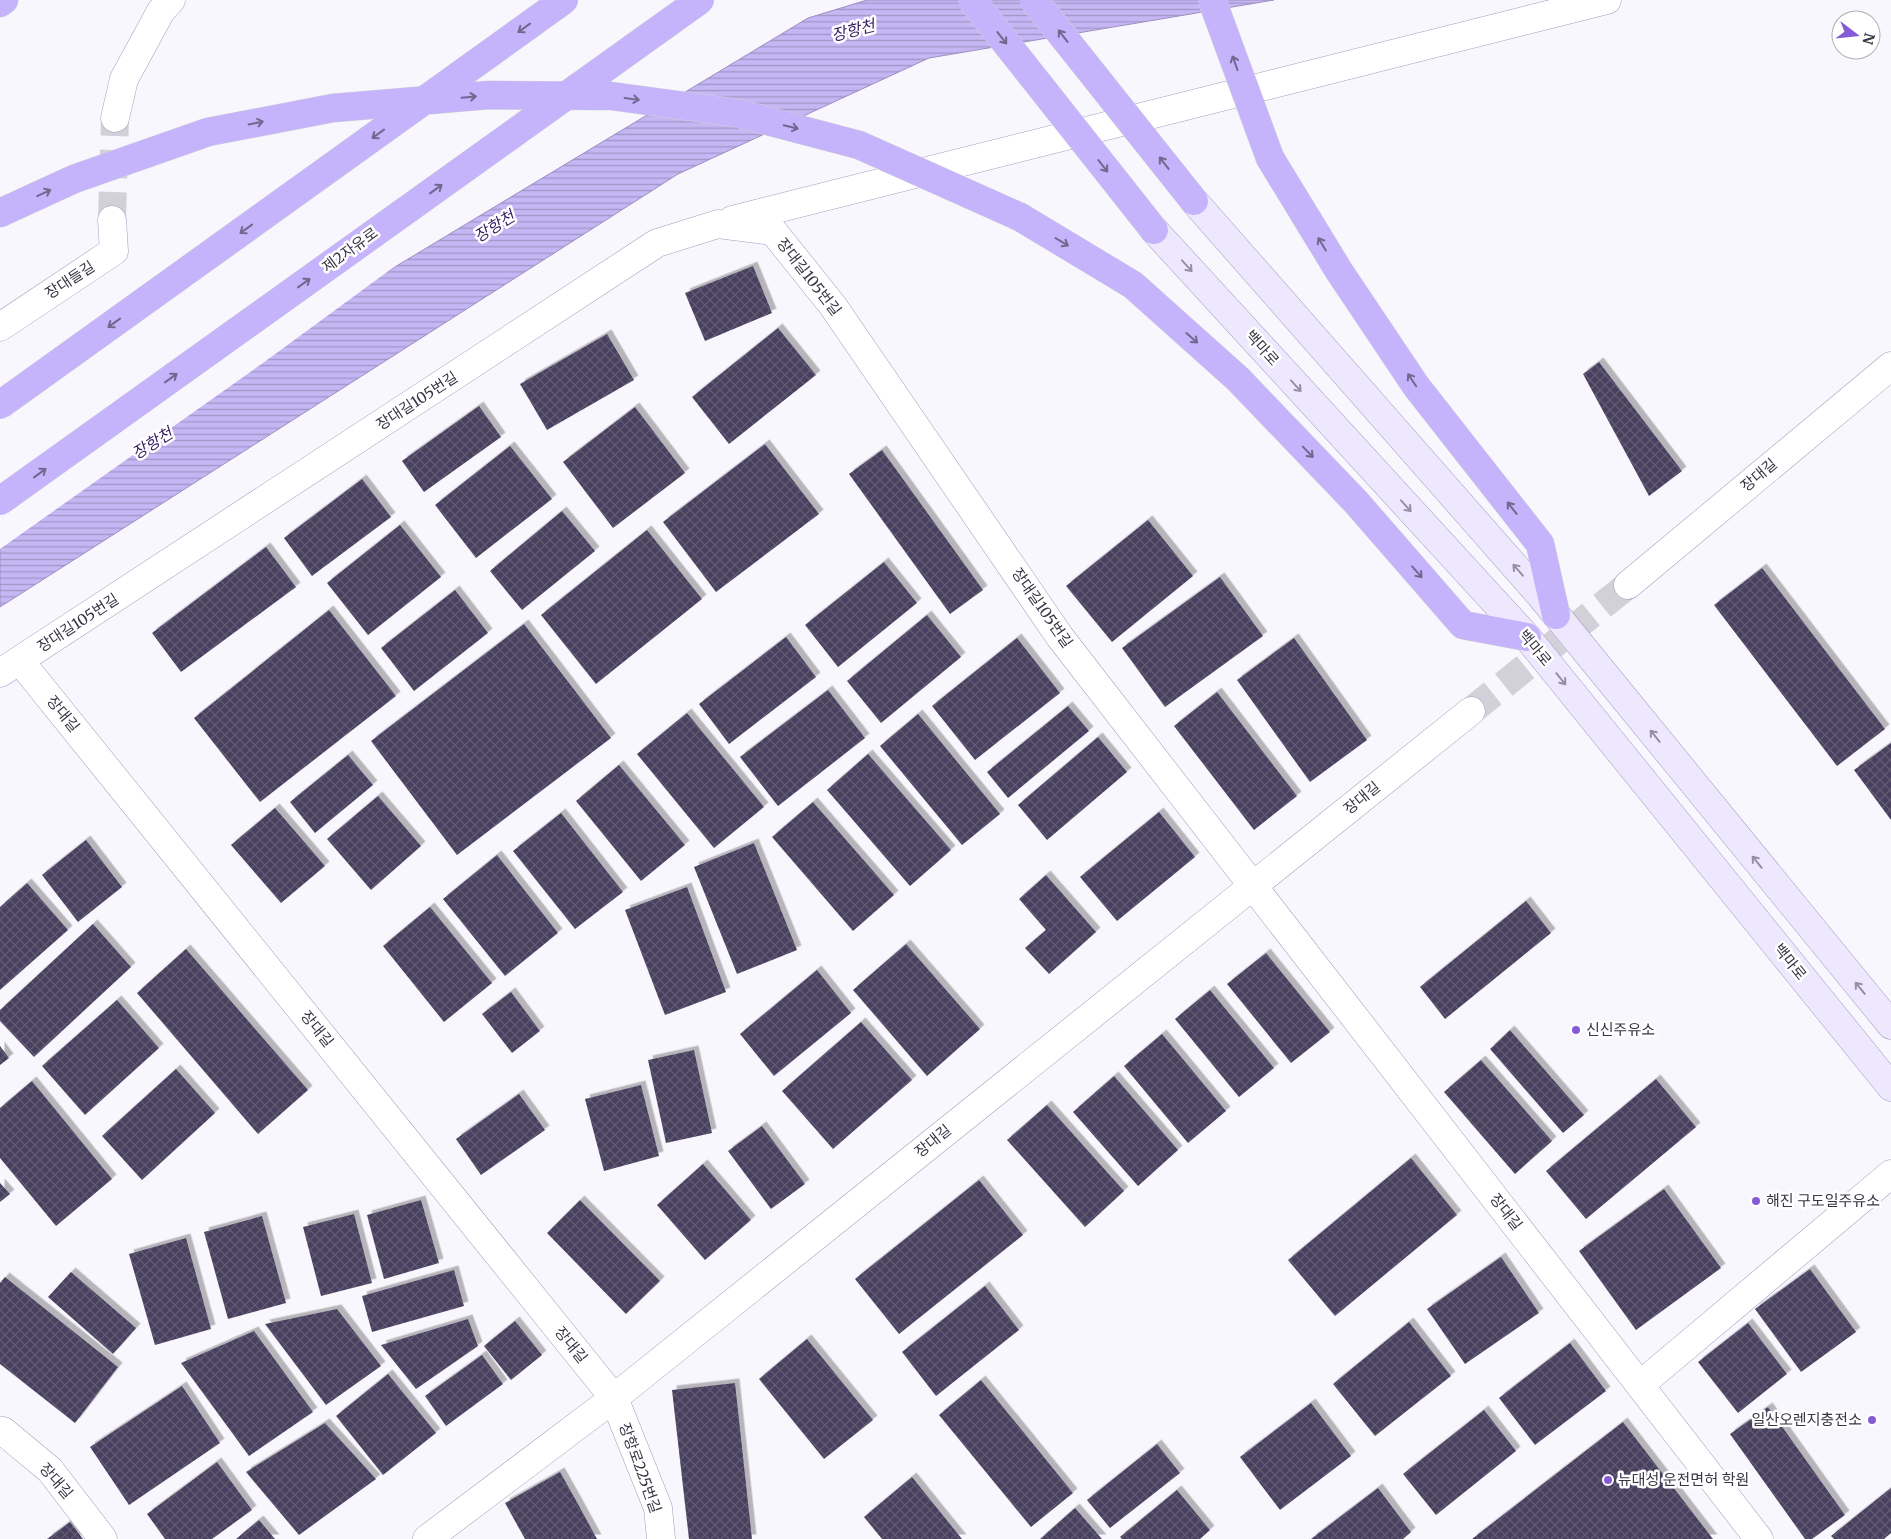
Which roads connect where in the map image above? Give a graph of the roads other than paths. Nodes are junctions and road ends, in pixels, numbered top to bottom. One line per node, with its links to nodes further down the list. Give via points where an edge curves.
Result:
1 (4, 0): 9 (highway)
2 (171, 0): 10 (street, via 161,11 124,79)
3 (564, 0): 18 (highway, one-way to 18, bridge)
4 (700, 0): 19 (highway, 제2자유로, one-way to 4, bridge)
5 (972, 0): 15 (highway, one-way to 15, bridge)
6 (1034, 0): 11 (highway, one-way to 6, bridge)
7 (1212, 0): 21 (highway, one-way to 7, bridge, via 1540,544 1416,386 1339,271 1270,158)
8 (1607, 0): 14 (street)
9 (0, 3)
10 (115, 118)
11 (1194, 201): 21 (main road, one-way to 11)
12 (0, 213): 22 (highway, one-way to 22, bridge, via 74,179 208,132 334,108 489,95 611,96 737,113 859,144 1020,217 1133,285 1238,380 1356,502 1463,624)
13 (112, 220): 16 (street, 장대들길, via 114,251)
14 (718, 224): 23 (street, 장대길105번길, via 657,243); 25 (street, 장대길105번길, via 773,231 833,306 1060,637)
15 (1154, 230): 22 (main road, 백마로, one-way to 22)
16 (0, 327)
17 (1891, 366): 20 (street, 장대길)
18 (0, 405)
19 (0, 501)
20 (1628, 584)
21 (1556, 615): 26 (main road, one-way to 21)
22 (1527, 637): 27 (main road, 백마로, one-way to 27)
23 (10, 667): 30 (street, 장대길)
24 (1471, 711): 25 (street, 장대길)
25 (1253, 885): 29 (street, 장대길); 30 (street, 장대길)
26 (1891, 1025)
27 (1891, 1087)
28 (1891, 1174): 29 (street)
29 (1640, 1385): 35 (street, 장대길)
30 (614, 1398): 33 (street, 장대길); 34 (street, 장항로225번길, via 658,1508)
31 (3, 1431): 32 (street, 장대길, via 50,1470)
32 (103, 1539)
33 (427, 1539)
34 (661, 1539)
35 (1759, 1539)

